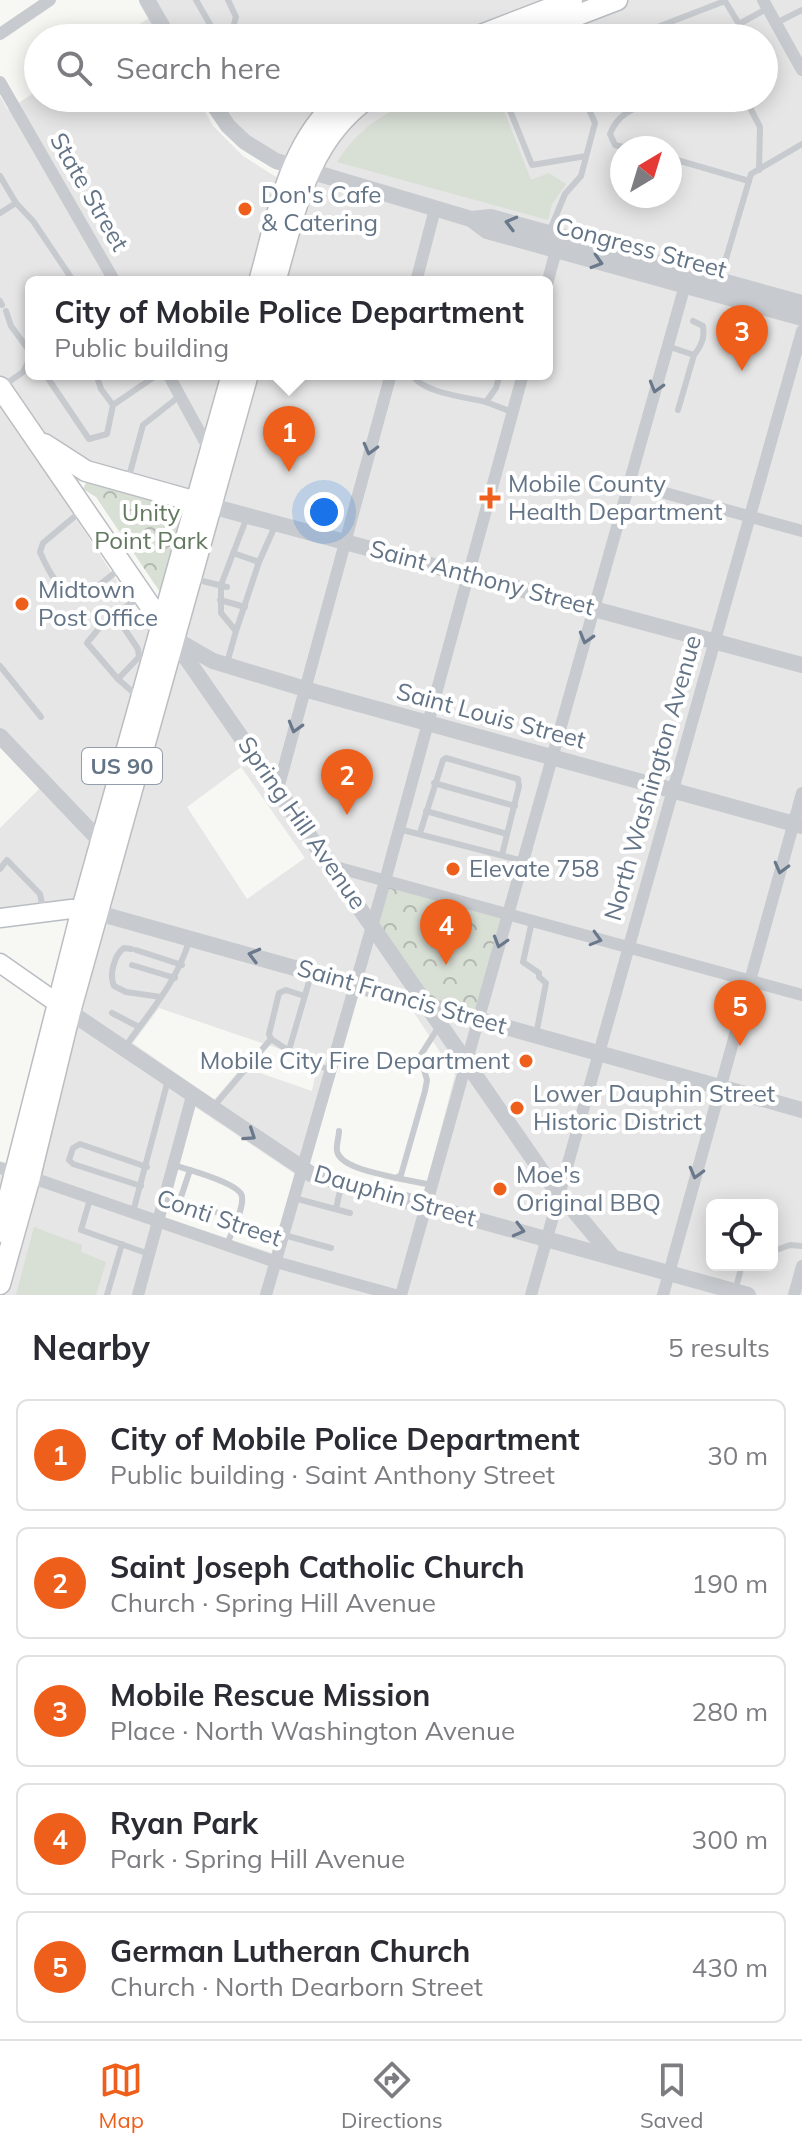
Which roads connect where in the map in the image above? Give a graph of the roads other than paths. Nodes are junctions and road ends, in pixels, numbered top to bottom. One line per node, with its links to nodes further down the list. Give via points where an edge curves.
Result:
1 (50, 0): 19 (street)
2 (196, 0): 12 (lane)
3 (228, 0): 13 (lane)
4 (572, 0): 9 (main road)
5 (617, 0): 9 (main road)
6 (154, 2): 11 (street)
7 (766, 4): 10 (street); 16 (lane)
8 (802, 10): 10 (lane)
9 (543, 15): 14 (main road)
10 (776, 23)
11 (163, 24)
12 (210, 24)
13 (234, 24)
14 (516, 24)
15 (665, 24): 17 (lane, via 725,1)
16 (739, 24)
17 (739, 24)
18 (778, 27): 20 (street)
19 (0, 34)
20 (802, 70)
21 (0, 82): 42 (street, State Street)
22 (218, 112): 33 (street, Congress Street, via 245,142)
23 (327, 112): 33 (main road, via 313,130)
24 (351, 112): 33 (main road)
25 (511, 112): 31 (lane, via 532,165)
26 (590, 112): 31 (lane, via 595,123)
27 (627, 112): 29 (lane, via 615,121)
28 (752, 112): 34 (lane, via 760,127)
29 (611, 136)
30 (802, 144): 34 (lane)
31 (586, 156): 40 (lane, via 581,176 565,194)
32 (682, 161): 36 (lane)
33 (300, 170): 38 (street, Congress Street); 43 (main road); 44 (main road)
34 (759, 170): 36 (lane)
35 (0, 176): 37 (lane)
36 (749, 181): 48 (lane)
37 (16, 203): 39 (lane); 41 (lane)
38 (435, 209): 40 (street, Congress Street, via 471,219 487,231); 45 (street)
39 (0, 213)
40 (555, 240): 46 (street); 47 (street, Congress Street)
41 (70, 276)
42 (112, 276)
43 (261, 276)
44 (276, 276)
45 (418, 276)
46 (548, 276)
47 (687, 278): 48 (street, Congress Street); 55 (street)
48 (718, 287): 49 (street, Congress Street); 51 (street, Congress Street)
49 (802, 303)
50 (3, 306): 54 (lane)
51 (802, 318)
52 (693, 321): 56 (lane, via 704,333)
53 (802, 331): 81 (street, North Washington Avenue)
54 (25, 345)
55 (667, 346): 56 (lane); 77 (street, one-way to 77)
56 (694, 355): 72 (lane)
57 (25, 366): 68 (lane)
58 (49, 380): 71 (lane, via 89,439 107,434)
59 (98, 380): 71 (lane)
60 (150, 380): 71 (lane)
61 (172, 380): 69 (street)
62 (230, 380): 75 (main road, US 90)
63 (246, 380): 78 (main road, US 90)
64 (389, 380): 84 (street, one-way to 84)
65 (414, 380): 70 (lane)
66 (498, 380): 70 (lane)
67 (521, 380): 73 (street)
68 (0, 388): 74 (main road, Spring Hill Avenue)
69 (181, 395): 75 (street); 76 (lane, via 143,425)
70 (486, 402): 73 (lane)
71 (113, 405)
72 (678, 410)
73 (512, 413): 88 (street)
74 (32, 435): 76 (main road, Saint Anthony Street, via 77,467); 79 (main road, Spring Hill Avenue)
75 (210, 451): 78 (main road, US 90)
76 (127, 483): 78 (main road, Saint Anthony Street)
77 (629, 483): 81 (street); 98 (street)
78 (204, 504): 80 (street, Saint Anthony Street); 90 (main road, US 90); 100 (main road, US 90)
79 (83, 510): 87 (main road, Spring Hill Avenue); 87 (lane, via 43,543 40,552 47,567 73,596 84,595)
80 (248, 516): 82 (street, Saint Anthony Street); 85 (lane)
81 (749, 516): 83 (street); 102 (street, North Washington Avenue)
82 (276, 523): 84 (street, Saint Anthony Street); 86 (lane)
83 (802, 531)
84 (345, 542): 88 (street, Saint Anthony Street); 110 (street)
85 (233, 553): 86 (lane); 92 (lane)
86 (259, 562): 91 (lane)
87 (123, 567): 95 (main road, Spring Hill Avenue)
88 (467, 574): 98 (street, Saint Anthony Street); 113 (street)
89 (245, 577): 91 (lane)
90 (191, 578): 92 (lane); 100 (main road, US 90)
91 (254, 580): 94 (lane)
92 (224, 586): 96 (lane)
93 (242, 590): 94 (lane)
94 (250, 592): 97 (lane)
95 (142, 595): 99 (lane); 100 (main road, Spring Hill Avenue)
96 (220, 600): 97 (lane); 101 (lane, via 221,613)
97 (245, 607): 101 (lane)
98 (594, 609): 102 (street, Saint Anthony Street); 115 (street, one-way to 115)
99 (116, 616): 103 (lane, via 87,643); 109 (lane, via 139,657)
100 (167, 631): 105 (street, Saint Louis Street); 111 (main road, US 90); 117 (street, Spring Hill Avenue); 133 (main road, US 90)
101 (236, 631): 105 (lane)
102 (714, 641): 106 (street, Saint Anthony Street); 118 (street, North Washington Avenue)
103 (94, 651): 104 (lane); 109 (lane)
104 (102, 655)
105 (227, 665): 110 (street, Saint Louis Street)
106 (802, 665)
107 (0, 666): 112 (lane)
108 (111, 666): 109 (lane)
109 (116, 678): 111 (lane)
110 (306, 689): 113 (street, Saint Louis Street); 117 (street, one-way to 117)
111 (140, 700): 126 (main road, US 90)
112 (41, 717)
113 (428, 723): 115 (street, Saint Louis Street); 123 (street)
114 (0, 736): 126 (street)
115 (553, 757): 118 (street, Saint Louis Street); 128 (street)
116 (434, 783): 120 (lane); 120 (lane, via 446,758 505,774 518,779); 121 (lane)
117 (278, 789): 129 (street, Spring Hill Avenue)
118 (672, 792): 122 (street, Saint Louis Street); 139 (street, North Washington Avenue)
119 (802, 793): 122 (street)
120 (515, 806): 125 (lane)
121 (426, 811): 124 (lane); 125 (lane)
122 (798, 824): 145 (street, one-way to 145)
123 (399, 829): 124 (lane); 131 (street)
124 (420, 833): 127 (lane)
125 (507, 834): 127 (lane)
126 (101, 842): 133 (main road, US 90)
127 (502, 855): 128 (lane)
128 (523, 861): 134 (street)
129 (332, 866): 131 (street); 137 (street, Spring Hill Avenue)
130 (0, 869): 132 (lane, via 7,860)
131 (385, 881): 134 (street); 137 (street)
132 (42, 904): 133 (main road, Saint Francis Street); 135 (main road, Saint Francis Street)
133 (90, 911): 138 (street, Saint Francis Street); 151 (main road, US 90)
134 (508, 914): 136 (street); 153 (street, one-way to 153)
135 (0, 918)
136 (532, 921): 139 (street, one-way to 139); 156 (lane, via 523,962 546,983)
137 (372, 925): 146 (street); 150 (street, Spring Hill Avenue)
138 (190, 938): 142 (lane); 143 (street, Saint Francis Street, one-way to 138)
139 (629, 948): 145 (street); 160 (street, North Washington Avenue)
140 (117, 958): 142 (lane, via 124,948); 144 (lane); 149 (lane, via 114,986)
141 (1, 963): 151 (main road, Dauphin Street)
142 (182, 965): 144 (lane)
143 (312, 971): 146 (street, Saint Francis Street); 148 (lane)
144 (175, 978): 149 (lane)
145 (750, 980): 147 (street); 164 (street)
146 (356, 984): 150 (street, Saint Francis Street); 162 (street)
147 (802, 995)
148 (304, 996): 157 (lane, via 279,993); 159 (lane)
149 (161, 997): 155 (lane)
150 (426, 1004): 153 (street, Saint Francis Street); 154 (street, Spring Hill Avenue)
151 (64, 1008): 158 (street, Dauphin Street); 173 (main road, US 90)
152 (112, 1013): 155 (lane)
153 (477, 1019): 156 (street, Saint Francis Street); 161 (street)
154 (440, 1025): 161 (street, Spring Hill Avenue); 174 (lane, via 420,1056 425,1091 403,1171)
155 (139, 1027): 158 (lane)
156 (536, 1035): 160 (street, Saint Francis Street)
157 (271, 1039): 159 (lane); 166 (lane)
158 (124, 1048): 163 (street, Dauphin Street)
159 (289, 1050): 162 (lane)
160 (599, 1053): 164 (street, Saint Francis Street); 179 (street, North Washington Avenue)
161 (465, 1062): 176 (street); 179 (street, Spring Hill Avenue)
162 (331, 1070): 171 (street)
163 (168, 1079): 165 (street, Dauphin Street); 170 (lane)
164 (720, 1087): 167 (street, Saint Francis Street); 201 (street, one-way to 201)
165 (192, 1096): 166 (street, Dauphin Street); 169 (street)
166 (211, 1109): 171 (street, Dauphin Street, one-way to 171)
167 (802, 1110)
168 (339, 1131): 174 (lane, via 341,1159)
169 (173, 1165): 172 (lane); 187 (street)
170 (147, 1167): 177 (lane); 177 (lane, via 80,1144 69,1160)
171 (302, 1169): 175 (street, Dauphin Street); 181 (street)
172 (190, 1170): 186 (lane, via 239,1190); 186 (lane, via 180,1200)
173 (15, 1172): 178 (main road, US 90); 180 (street, Conti Street); 202 (main road, US 90)
174 (396, 1178): 176 (lane)
175 (342, 1182): 182 (street, Dauphin Street); 183 (lane)
176 (432, 1185): 182 (street)
177 (141, 1186): 184 (lane)
178 (5, 1194): 188 (main road, US 90)
179 (559, 1194): 190 (street, North Washington Avenue); 197 (street, Spring Hill Avenue)
180 (91, 1198): 184 (street, Conti Street); 191 (lane, via 81,1230)
181 (294, 1198): 183 (lane); 189 (street)
182 (426, 1205): 190 (street, Dauphin Street, one-way to 190); 208 (street)
183 (336, 1209): 185 (lane)
184 (133, 1212): 187 (street, Conti Street)
185 (350, 1213)
186 (236, 1219): 192 (lane)
187 (158, 1221): 192 (street, Conti Street); 196 (street)
188 (0, 1232)
189 (284, 1235): 194 (lane); 198 (street)
190 (546, 1238): 197 (street, Dauphin Street); 209 (street, North Washington Avenue)
191 (122, 1244): 196 (lane); 204 (lane)
192 (227, 1244): 198 (street, Conti Street)
193 (802, 1246): 195 (lane)
194 (331, 1248)
195 (779, 1249)
196 (149, 1254): 205 (street)
197 (611, 1255): 201 (street, Dauphin Street)
198 (276, 1262): 206 (street); 207 (street, Conti Street)
199 (802, 1266): 211 (street)
200 (742, 1271): 203 (lane)
201 (669, 1273): 203 (street, Dauphin Street); 210 (street)
202 (0, 1284)
203 (742, 1293)
204 (107, 1295)
205 (138, 1295)
206 (266, 1295)
207 (395, 1295)
208 (401, 1295)
209 (531, 1295)
210 (663, 1295)
211 (794, 1295)

